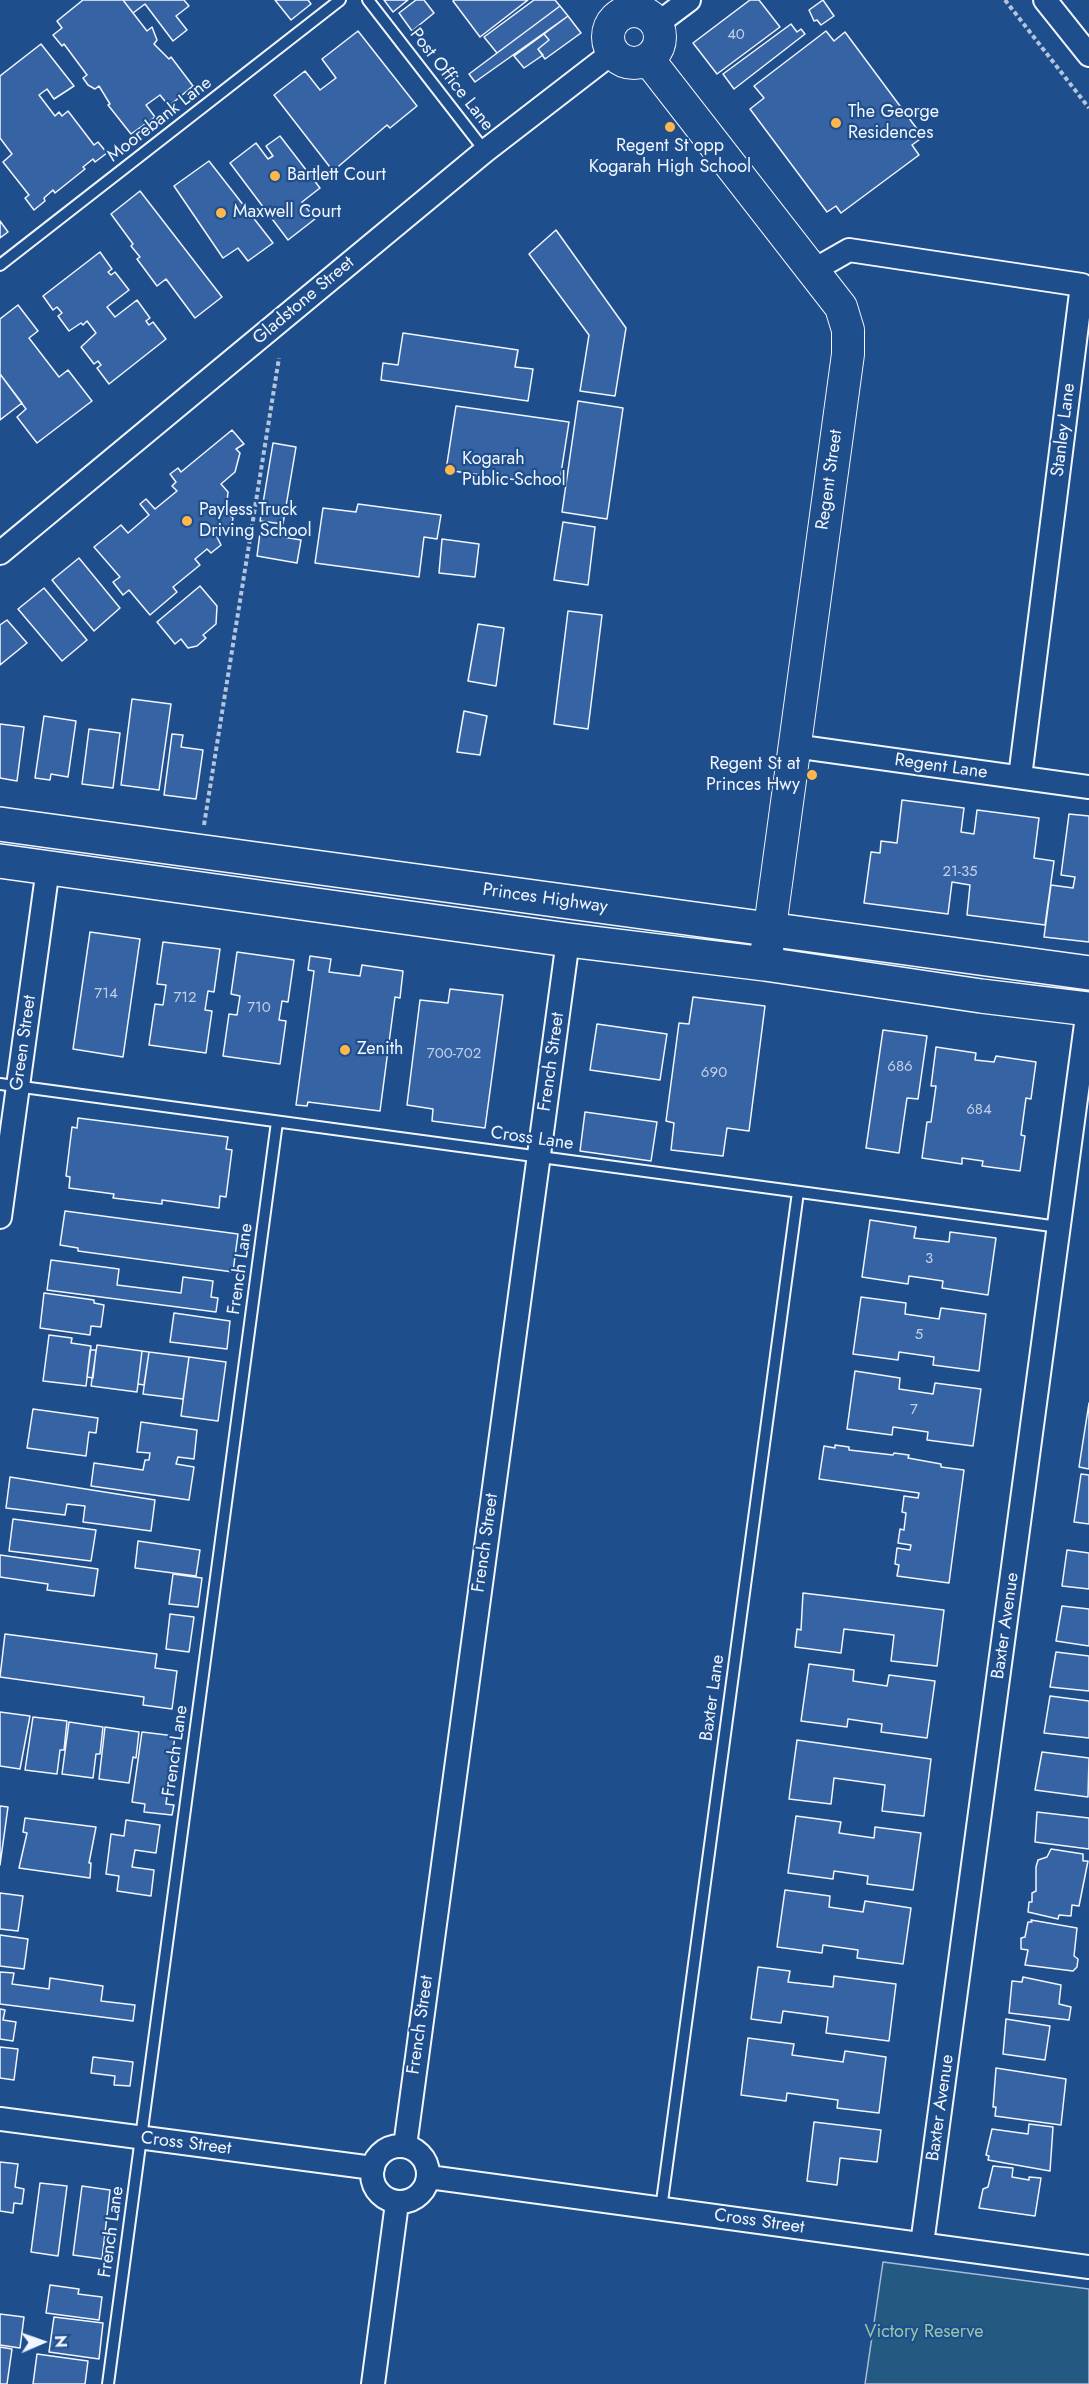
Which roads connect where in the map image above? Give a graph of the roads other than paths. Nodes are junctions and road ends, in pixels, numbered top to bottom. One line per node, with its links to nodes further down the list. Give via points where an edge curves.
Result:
1 (340, 0): 11 (lane, Moorebank Lane)
2 (368, 0): 10 (lane, Post Office Lane)
3 (689, 0): 6 (street)
4 (1045, 0): 8 (street)
5 (613, 7): 6 (main road, via 636,10 652,17); 7 (main road, via 609,28)
6 (657, 24): 9 (main road, via 661,39)
7 (612, 53): 9 (main road, via 625,63); 10 (street, Gladstone Street)
8 (1089, 55)
9 (648, 59): 12 (main road, Regent Street)
10 (485, 151): 13 (street, Gladstone Street)
11 (0, 265)
12 (814, 270): 14 (main road, Regent Street, via 841,307 849,339); 15 (street, Stanley Lane, via 849,250 1082,285)
13 (0, 553)
14 (794, 746): 15 (street, Regent Lane); 20 (main road, Regent Street)
15 (1020, 777): 16 (street, Regent Lane)
16 (1089, 787)
17 (0, 824): 20 (highway, Princes Highway)
18 (0, 861): 19 (highway, Princes Highway)
19 (48, 868): 21 (highway, Princes Highway); 25 (street, Green Street)
20 (770, 930): 22 (main road, Regent Street); 23 (highway, Princes Highway)
21 (568, 940): 22 (highway, Princes Highway); 27 (street, French Street)
22 (765, 964): 24 (highway, Princes Highway)
23 (1089, 973)
24 (1088, 1009): 30 (street, Baxter Avenue)
25 (9, 1086): 26 (lane, Cross Lane); 29 (street, Green Street)
26 (277, 1122): 27 (lane, Cross Lane); 32 (lane, French Lane)
27 (539, 1157): 28 (lane, Cross Lane); 33 (street, French Street)
28 (798, 1192): 30 (lane, Cross Lane); 37 (lane, Baxter Lane)
29 (0, 1217)
30 (1059, 1227): 38 (street, Baxter Avenue)
31 (0, 2119): 32 (street, Cross Street)
32 (141, 2138): 34 (street, Cross Street); 40 (lane, French Lane)
33 (405, 2146): 34 (street, via 386,2150); 35 (street, via 423,2158)
34 (373, 2168): 36 (street, via 372,2179 379,2193)
35 (429, 2177): 36 (street, via 418,2197); 37 (street, Cross Street)
36 (397, 2203): 41 (street)
37 (661, 2209): 38 (street, Cross Street)
38 (922, 2244): 39 (street, Cross Street)
39 (1089, 2267)
40 (108, 2384)
41 (373, 2384)

